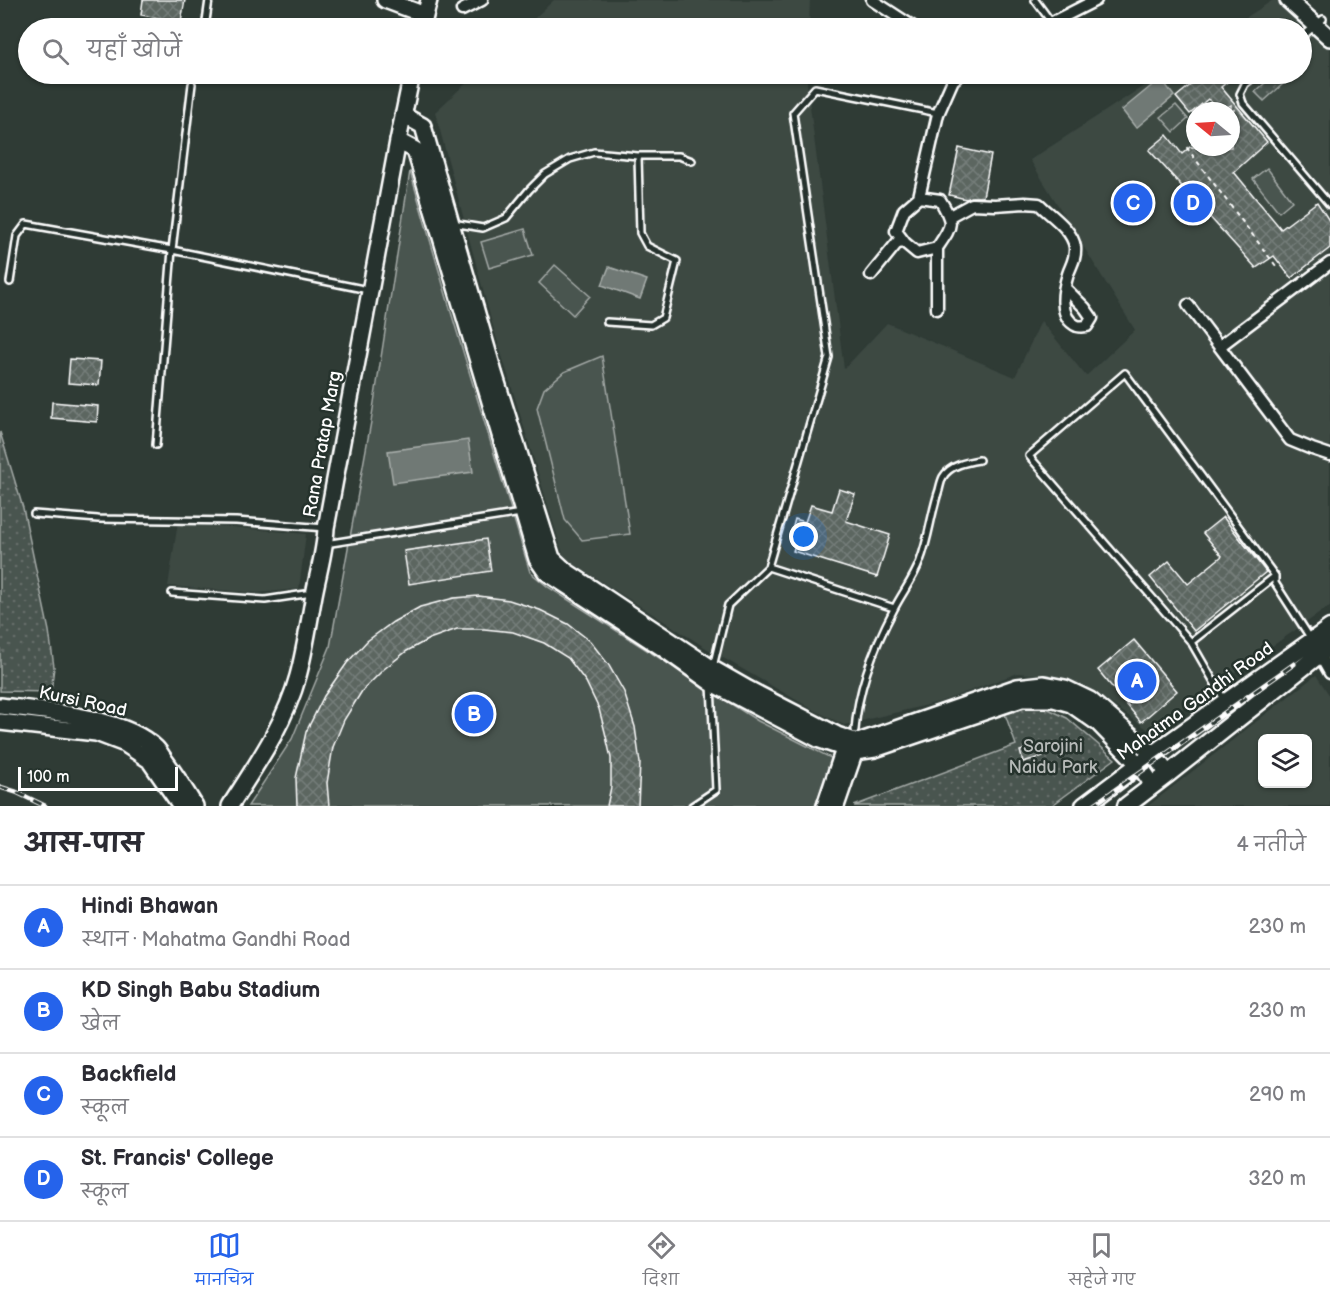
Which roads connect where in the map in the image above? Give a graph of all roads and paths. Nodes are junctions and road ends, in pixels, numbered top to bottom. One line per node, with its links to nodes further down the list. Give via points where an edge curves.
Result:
1 (209, 0): 11 (lane)
2 (385, 0): 10 (street)
3 (482, 0): 9 (street)
4 (872, 0): 12 (street)
5 (1035, 0): 13 (lane)
6 (1096, 0): 14 (street)
7 (1288, 0): 15 (street)
8 (1302, 0): 15 (street)
9 (462, 10)
10 (425, 14)
11 (206, 18)
12 (894, 18)
13 (1048, 18)
14 (1062, 18)
15 (1323, 23): 16 (street)
16 (1330, 38)
17 (192, 84): 33 (lane)
18 (410, 84): 22 (street, Rana Pratap Marg)
19 (951, 84): 21 (street)
20 (1245, 84): 28 (lane, via 1240,94 1243,103)
21 (938, 114): 27 (street); 51 (lane, via 814,88 793,113 829,357)
22 (404, 115): 23 (street, Rana Pratap Marg); 30 (street, via 423,126)
23 (398, 141): 39 (street, Rana Pratap Marg); 47 (street, via 415,150)
24 (638, 156): 26 (lane, via 679,156); 30 (lane, via 594,152 570,159 545,174 506,218 483,228); 42 (lane, via 640,233 646,246 677,261 663,318 651,325)
25 (1193, 156): 35 (path)
26 (692, 161)
27 (919, 197): 29 (street, via 940,200); 31 (street, via 904,210 896,231)
28 (1330, 205)
29 (950, 216): 32 (street, via 950,229); 38 (street, via 972,204 1039,204 1070,234 1075,248)
30 (450, 223): 47 (street)
31 (901, 238): 32 (street, via 917,252); 36 (street)
32 (937, 248): 41 (street)
33 (172, 250): 37 (lane, via 26,224 17,236); 39 (lane); 44 (lane)
34 (1330, 262): 43 (street)
35 (1276, 266)
36 (871, 275)
37 (10, 282)
38 (1065, 288)
39 (370, 290): 49 (street, Rana Pratap Marg)
40 (1188, 304): 43 (street)
41 (937, 309)
42 (606, 322)
43 (1220, 346): 45 (street, via 1290,440)
44 (156, 446)
45 (1330, 455)
46 (979, 460): 55 (lane, via 960,464 944,475 919,564)
47 (530, 512): 50 (lane); 60 (street, via 552,558 566,571)
48 (34, 514): 49 (lane)
49 (326, 528): 50 (street, Rana Pratap Marg)
50 (325, 544): 54 (street, Rana Pratap Marg)
51 (768, 567): 55 (lane); 60 (lane, via 728,605)
52 (1275, 576): 57 (lane); 57 (lane, via 1125,373 1029,456); 58 (lane, via 1275,583)
53 (172, 593): 54 (lane, via 265,600)
54 (314, 593): 72 (street, Rana Pratap Marg, via 298,678 282,720)
55 (894, 608): 65 (lane, via 866,672)
56 (1330, 628): 58 (main road, Mahatma Gandhi Road)
57 (1191, 642): 61 (lane)
58 (1320, 646): 59 (street); 61 (main road, Mahatma Gandhi Road); 68 (main road, Mahatma Gandhi Road)
59 (1330, 673)
60 (711, 675): 65 (street); 73 (lane, via 716,790)
61 (1226, 703): 66 (main road, Mahatma Gandhi Road)
62 (0, 706): 63 (street, Kursi Road)
63 (48, 719): 64 (street, Kursi Road); 70 (street, Kursi Road, via 125,744 149,760); 71 (street, Kursi Road, via 104,722 132,732 155,748)
64 (0, 722)
65 (852, 742): 66 (street, via 1017,687 1044,684 1065,688 1090,700); 67 (street, via 875,749 1022,699 1054,699 1071,704 1098,723); 74 (street); 75 (street)
66 (1153, 754): 67 (main road, Mahatma Gandhi Road); 68 (street)
67 (1139, 765): 69 (street); 76 (main road, Mahatma Gandhi Road)
68 (1168, 774): 69 (main road, Mahatma Gandhi Road)
69 (1154, 785): 77 (main road, Mahatma Gandhi Road)
70 (181, 806)
71 (195, 806)
72 (231, 806)
73 (692, 806)
74 (825, 806)
75 (836, 806)
76 (1084, 806)
77 (1126, 806)

